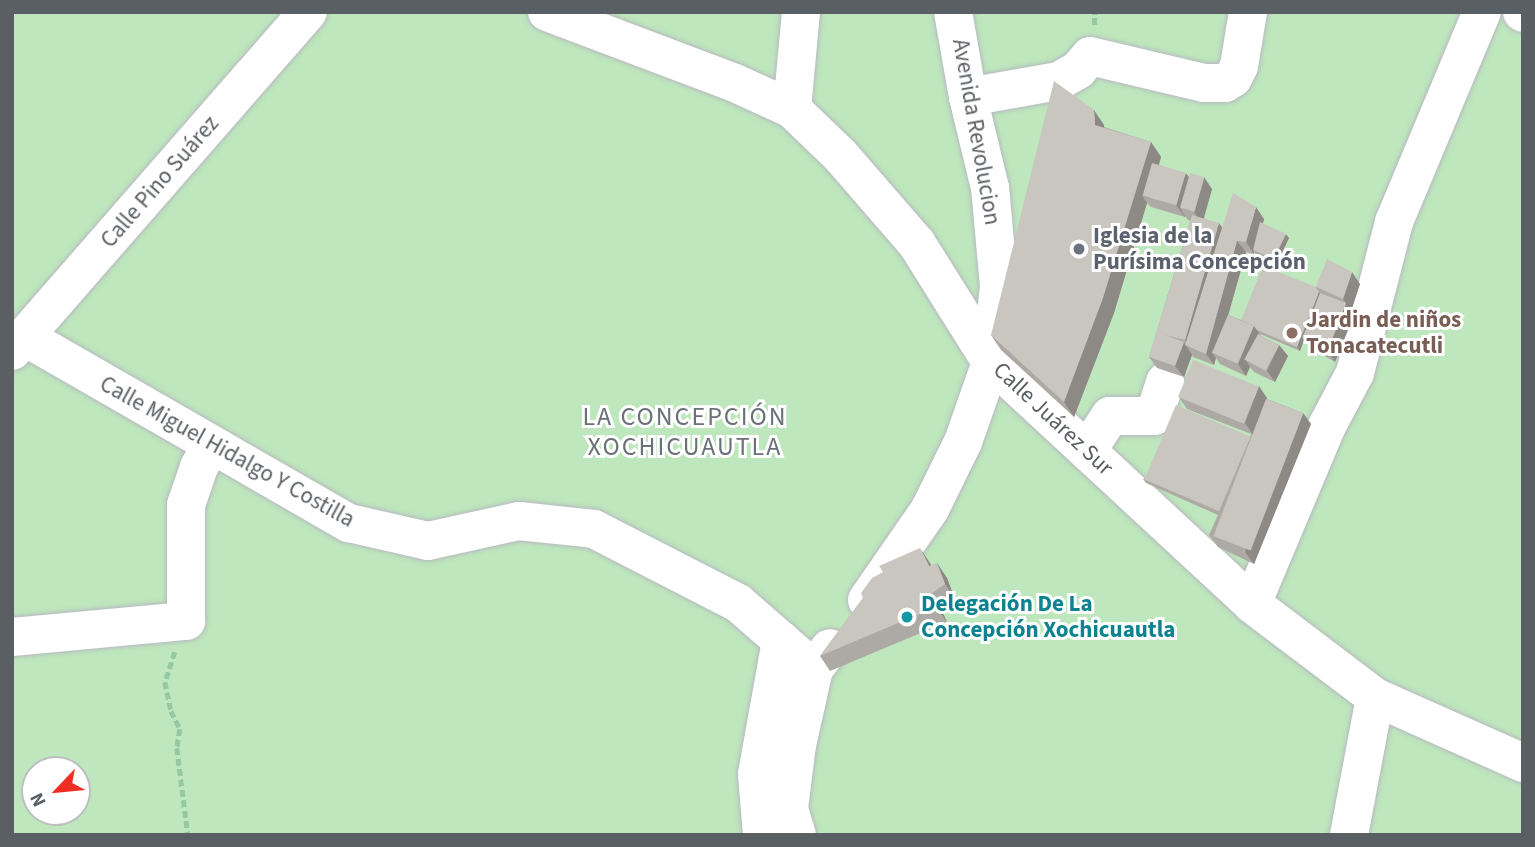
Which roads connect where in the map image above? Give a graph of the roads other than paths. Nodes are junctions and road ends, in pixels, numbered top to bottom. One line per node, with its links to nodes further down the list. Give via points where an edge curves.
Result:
1 (308, 12): 9 (street, Calle Pino Suárez)
2 (547, 12): 8 (street, Calle Juárez Sur)
3 (801, 12): 8 (street)
4 (953, 12): 7 (street, Avenida Revolucion)
5 (1248, 12): 7 (street, via 1239,66 1224,83 1204,83 1090,56 1059,81)
6 (1482, 12): 14 (street, via 1394,222 1354,373)
7 (968, 97): 10 (street, Avenida Revolucion, via 990,188 999,285)
8 (792, 109): 10 (street, Calle Juárez Sur, via 840,155 918,244)
9 (19, 344): 12 (street, Calle Miguel Hidalgo Y Costilla)
10 (991, 362): 13 (street, Calle Juárez Sur); 17 (street, Avenida Revolucion, via 963,442 930,509)
11 (1166, 382): 13 (street, via 1154,416 1110,416)
12 (212, 444): 15 (street, via 186,505 186,621); 16 (street, Calle Miguel Hidalgo Y Costilla, via 328,513 400,537 428,541 519,521 594,529 738,603)
13 (1087, 451): 14 (street, Calle Juárez Sur)
14 (1252, 604): 18 (street, Calle Juárez Sur)
15 (12, 637)
16 (781, 640): 17 (street, Calle Miguel Hidalgo Y Costilla); 20 (street, via 757,774)
17 (814, 669): 21 (street, Avenida Revolucion, via 789,808)
18 (1375, 697): 19 (street, Calle Juárez Sur); 22 (street)
19 (1523, 762)
20 (762, 835)
21 (797, 835)
22 (1349, 835)

